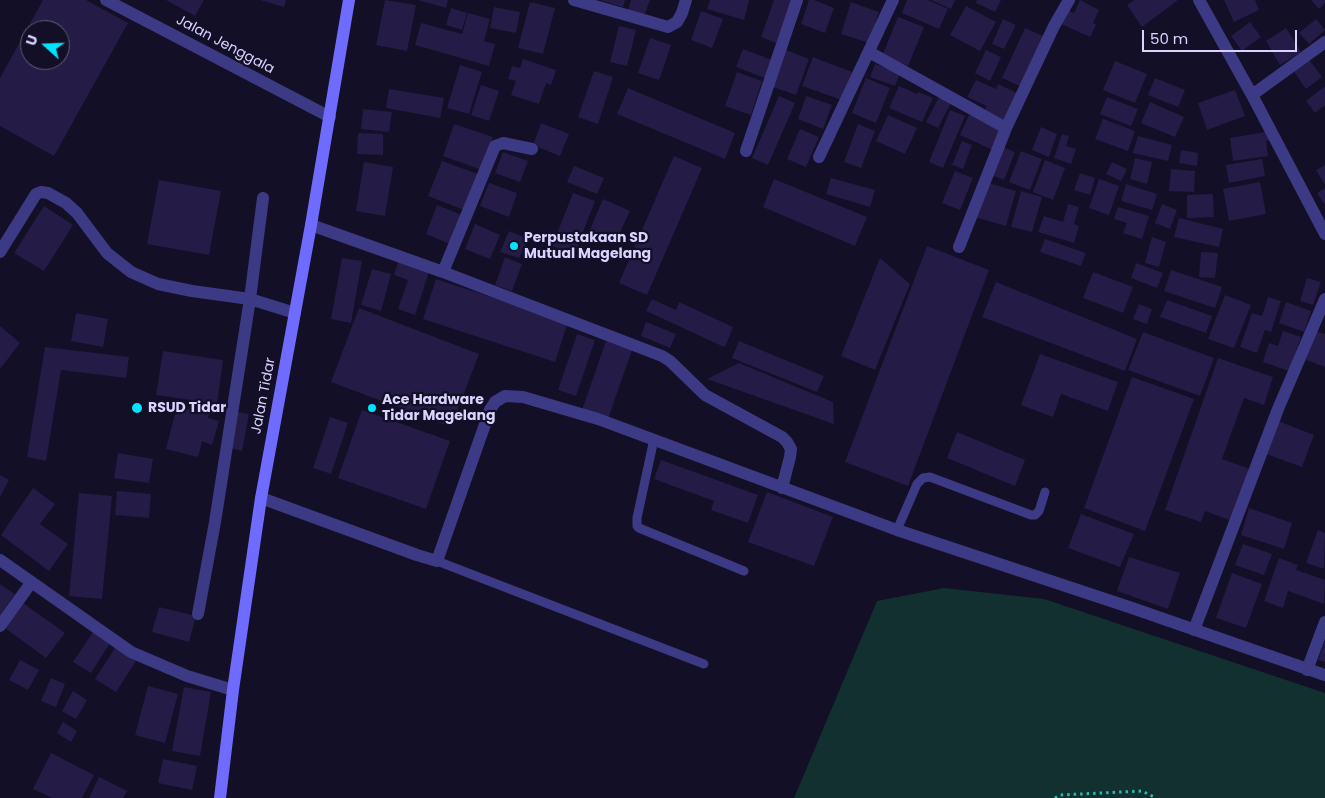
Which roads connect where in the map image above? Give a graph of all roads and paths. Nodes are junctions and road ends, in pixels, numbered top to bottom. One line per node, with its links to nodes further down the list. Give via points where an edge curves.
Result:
1 (106, 0): 12 (street, Jalan Jenggala)
2 (349, 0): 12 (main road, Jalan Tidar)
3 (574, 0): 4 (street, via 668,28 682,13)
4 (686, 0)
5 (797, 0): 15 (street)
6 (893, 0): 10 (street)
7 (1069, 0): 13 (street)
8 (1199, 0): 11 (street)
9 (1325, 42): 11 (street)
10 (870, 52): 13 (street); 16 (street)
11 (1252, 95): 19 (street)
12 (330, 117): 18 (main road, Jalan Tidar)
13 (1006, 128): 20 (street)
14 (532, 149): 22 (street, via 503,142 495,146)
15 (746, 151)
16 (819, 157)
17 (263, 198): 23 (street)
18 (311, 225): 22 (street); 25 (main road, Jalan Tidar)
19 (1325, 234)
20 (959, 247)
21 (0, 252): 23 (street, via 30,201 36,194 48,193 77,213 108,253 131,272 158,284)
22 (443, 272): 27 (street, via 670,361 705,395 788,442 791,449)
23 (250, 299): 25 (street); 35 (street)
24 (1325, 299): 38 (street, via 1278,409)
25 (295, 313): 29 (main road, Jalan Tidar)
26 (654, 439): 27 (street); 32 (street, via 523,397 505,396 490,410); 33 (lane, via 637,526)
27 (782, 488): 30 (street)
28 (1045, 492): 30 (lane, via 1039,511 1031,515 930,477 923,478)
29 (261, 498): 32 (street); 42 (main road, Jalan Tidar)
30 (897, 530): 38 (street)
31 (0, 560): 34 (street)
32 (437, 561): 39 (lane)
33 (744, 570)
34 (31, 583): 37 (street); 42 (street, via 131,652 187,676)
35 (198, 614)
36 (1325, 622): 40 (street)
37 (0, 626)
38 (1194, 630): 40 (street)
39 (704, 664)
40 (1307, 670): 41 (street)
41 (1325, 675)
42 (233, 690): 43 (main road, Jalan Tidar)
43 (220, 798)
44 (1055, 798): 45 (path, via 1060,795 1142,791)
45 (1156, 798)

